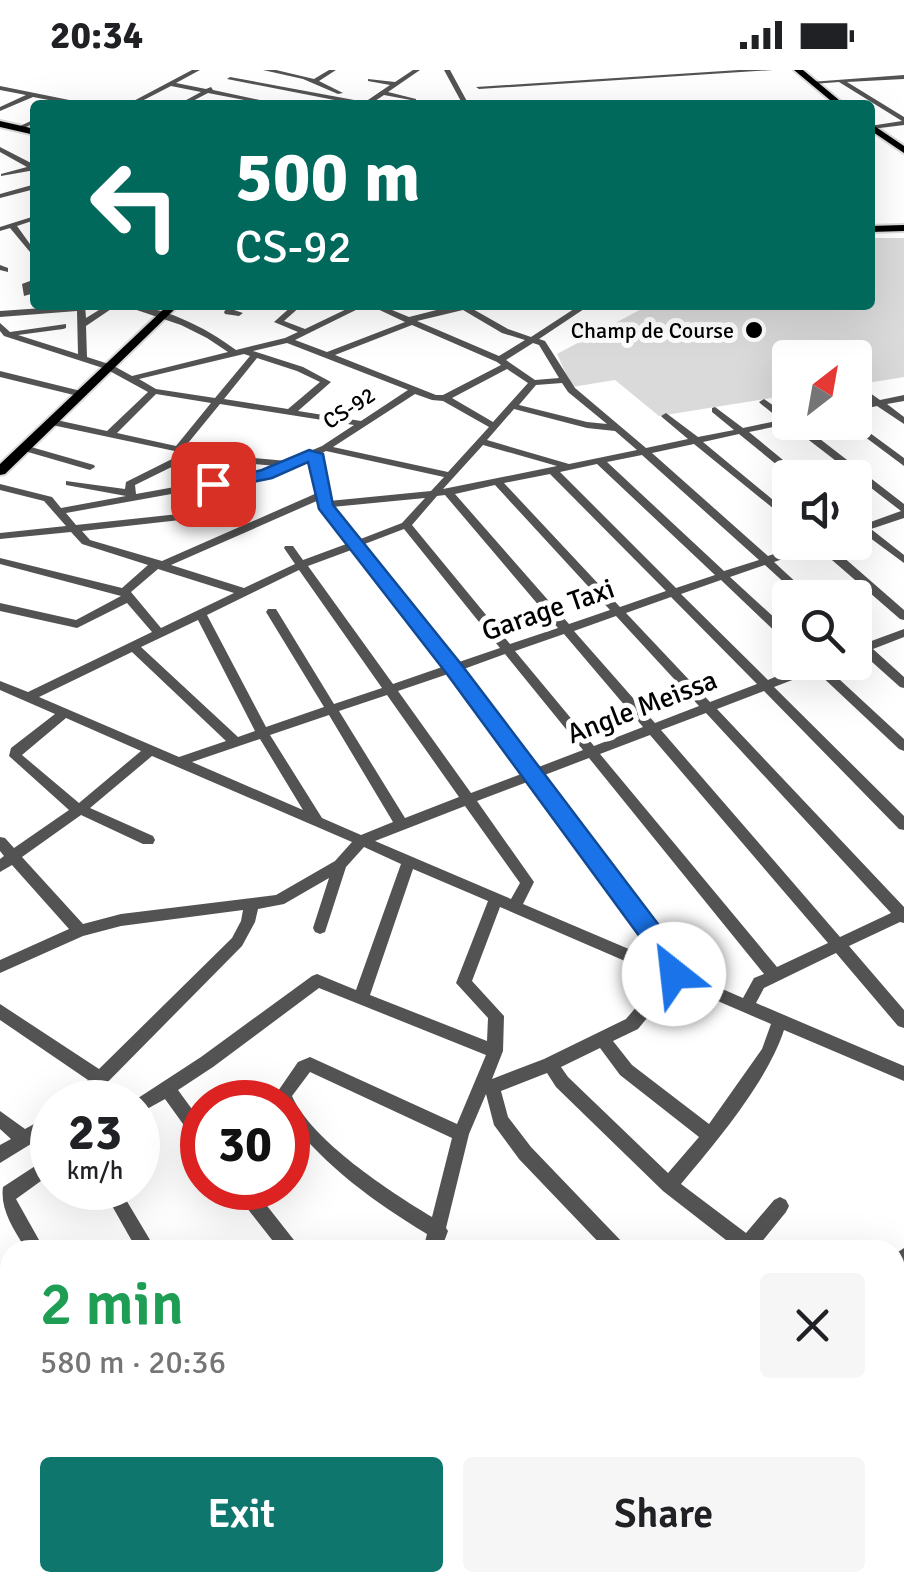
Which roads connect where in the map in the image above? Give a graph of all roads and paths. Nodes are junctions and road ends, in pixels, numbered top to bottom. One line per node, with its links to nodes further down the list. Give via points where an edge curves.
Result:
1 (197, 70): 17 (street)
2 (246, 70): 11 (street)
3 (266, 70): 16 (street)
4 (332, 70): 16 (street)
5 (418, 70): 18 (street)
6 (446, 70): 36 (street)
7 (770, 70): 19 (street)
8 (798, 70): 15 (main road)
9 (865, 70): 12 (street)
10 (904, 77): 12 (street)
11 (230, 78): 21 (street); 24 (street)
12 (877, 78): 14 (street)
13 (370, 80): 18 (street)
14 (842, 81): 15 (street); 38 (street)
15 (813, 82): 37 (main road)
16 (317, 83): 24 (street); 26 (street, via 340,93)
17 (170, 84): 21 (street); 29 (street)
18 (394, 84): 22 (street)
19 (479, 87)
20 (0, 88): 23 (street)
21 (207, 91): 25 (street); 30 (street)
22 (382, 93): 34 (street); 35 (street)
23 (32, 94): 28 (street); 40 (street)
24 (308, 94): 26 (street); 27 (street)
25 (244, 98): 31 (street); 32 (street)
26 (332, 98): 33 (street)
27 (298, 99)
28 (56, 100)
29 (140, 100)
30 (190, 100)
31 (240, 100)
32 (254, 100)
33 (342, 100)
34 (373, 100)
35 (414, 100)
36 (463, 100)
37 (836, 100)
38 (871, 100)
39 (875, 103): 41 (street)
40 (0, 109)
41 (904, 122): 44 (street)
42 (30, 123): 45 (street)
43 (0, 124): 45 (main road)
44 (875, 126)
45 (19, 128): 47 (main road)
46 (875, 129): 49 (main road)
47 (30, 131)
48 (0, 149): 50 (street)
49 (904, 150)
50 (30, 165)
51 (30, 170): 53 (street, via 3,178)
52 (30, 188): 53 (street)
53 (19, 191): 54 (street)
54 (0, 196)
55 (30, 219): 56 (street)
56 (4, 226): 59 (street)
57 (904, 228): 58 (main road)
58 (875, 230)
59 (30, 251)
60 (30, 283): 61 (street)
61 (27, 294)
62 (33, 310): 72 (street)
63 (82, 310): 74 (street)
64 (105, 310): 74 (street)
65 (169, 310): 80 (street); 85 (main road)
66 (292, 310): 77 (street, via 278,322)
67 (352, 310): 77 (street)
68 (384, 310): 73 (street)
69 (448, 310): 73 (street)
70 (469, 310): 78 (street, via 505,331)
71 (578, 310): 78 (street)
72 (0, 314)
73 (410, 321): 81 (street); 83 (street)
74 (81, 325): 82 (street)
75 (63, 326): 76 (street)
76 (4, 330): 82 (street)
77 (306, 332): 79 (street)
78 (534, 338): 83 (street); 88 (street, via 548,348)
79 (288, 340): 80 (street); 81 (street)
80 (246, 354): 87 (street); 89 (street); 97 (street)
81 (325, 356): 84 (street)
82 (83, 360): 85 (street)
83 (503, 362): 90 (street); 94 (street)
84 (347, 366): 89 (street); 91 (street)
85 (109, 367): 87 (street); 93 (main road)
86 (2, 377): 93 (street)
87 (133, 378): 92 (street)
88 (564, 380): 90 (street); 111 (street)
89 (326, 382): 103 (street)
90 (533, 382): 101 (street)
91 (413, 391): 94 (street); 108 (street, CS-92)
92 (154, 392): 97 (street); 113 (street)
93 (82, 394): 107 (main road)
94 (440, 398): 109 (street)
95 (872, 398): 99 (street)
96 (904, 398): 99 (street)
97 (219, 401): 103 (street); 119 (street)
98 (764, 402): 102 (street)
99 (879, 403): 100 (street); 106 (street)
100 (872, 404)
101 (512, 406): 109 (street); 111 (street)
102 (772, 408)
103 (292, 410): 108 (street)
104 (715, 410): 112 (street)
105 (666, 416): 117 (street)
106 (904, 421)
107 (52, 422): 113 (street); 118 (main road)
108 (364, 424): 120 (street, CS-92)
109 (494, 426): 116 (street)
110 (772, 426): 112 (street)
111 (618, 428): 122 (street)
112 (743, 432): 117 (street); 123 (street)
113 (110, 434): 119 (street)
114 (813, 440): 141 (street)
115 (872, 440): 126 (street)
116 (481, 441): 128 (street); 130 (street)
117 (697, 441): 122 (street); 139 (street)
118 (24, 448): 125 (main road); 132 (street, via 90,467)
119 (178, 449): 121 (street)
120 (320, 451): 127 (street, CS-92); 130 (street); 138 (street)
121 (194, 452): 127 (street); 136 (street, via 130,484)
122 (645, 452): 124 (street); 153 (street)
123 (778, 460)
124 (600, 461): 128 (street); 156 (street)
125 (3, 463)
126 (904, 463)
127 (293, 464): 133 (street, CS-92)
128 (570, 467): 129 (street)
129 (553, 471): 131 (street); 159 (street)
130 (450, 475): 135 (street)
131 (497, 482): 135 (street); 163 (street)
132 (70, 484): 136 (street, CS-92); 137 (street)
133 (213, 484): 136 (street, CS-92); 144 (street, via 243,506)
134 (0, 487): 137 (street)
135 (440, 493): 138 (street); 143 (street); 167 (street)
136 (130, 495): 140 (street)
137 (48, 499): 140 (street)
138 (324, 500): 147 (street); 154 (street)
139 (772, 505)
140 (60, 511): 144 (street)
141 (904, 511): 142 (street)
142 (872, 522)
143 (406, 525): 147 (street); 172 (street)
144 (70, 528): 145 (street); 154 (street, via 86,542)
145 (0, 536)
146 (872, 537): 151 (street)
147 (355, 542): 155 (street); 174 (street)
148 (289, 548): 155 (street)
149 (772, 559): 153 (street, Garage Taxi)
150 (839, 560): 165 (street)
151 (904, 560)
152 (0, 561): 160 (street)
153 (767, 561): 156 (street, Garage Taxi); 157 (street)
154 (160, 564): 158 (street); 160 (street)
155 (301, 565): 158 (street); 180 (street)
156 (722, 576): 159 (street, Garage Taxi); 166 (street)
157 (788, 580)
158 (243, 592): 164 (street)
159 (674, 592): 163 (street, Garage Taxi); 179 (street)
160 (127, 594): 161 (street, via 78,624); 169 (street)
161 (0, 607)
162 (272, 612): 184 (street)
163 (618, 612): 167 (street, Garage Taxi); 183 (street)
164 (200, 614): 169 (street); 187 (street)
165 (904, 616)
166 (772, 623)
167 (564, 630): 172 (street, Garage Taxi); 186 (street)
168 (904, 633): 170 (street)
169 (160, 634): 171 (street)
170 (872, 643)
171 (134, 647): 181 (street); 188 (street)
172 (508, 650): 174 (street, Garage Taxi); 191 (street)
173 (872, 658): 177 (street)
174 (454, 669): 180 (street, Garage Taxi); 193 (street)
175 (781, 680): 179 (street, Angle Meissa)
176 (836, 680): 189 (street)
177 (904, 684)
178 (0, 685): 181 (street)
179 (766, 686): 183 (street, Angle Meissa); 198 (street)
180 (390, 691): 184 (street, Garage Taxi); 194 (street)
181 (25, 696): 182 (street); 185 (street)
182 (0, 702)
183 (708, 708): 186 (street, Angle Meissa); 208 (street)
184 (332, 710): 187 (street, Garage Taxi); 197 (street)
185 (65, 712): 190 (street); 195 (street, via 15,756)
186 (652, 730): 191 (street, Angle Meissa); 211 (street)
187 (263, 734): 188 (street, Garage Taxi); 196 (street)
188 (236, 742): 192 (street, Garage Taxi)
189 (904, 746)
190 (151, 750): 192 (street); 195 (street)
191 (592, 752): 193 (street, Angle Meissa); 214 (street)
192 (178, 762): 196 (street)
193 (533, 775): 194 (street, Angle Meissa); 213 (street, via 668,956)
194 (468, 800): 197 (street, Angle Meissa); 207 (street, via 527,882)
195 (80, 809): 199 (street); 203 (street)
196 (317, 821): 200 (street)
197 (402, 825): 200 (street, Angle Meissa)
198 (904, 825)
199 (148, 840)
200 (362, 840): 202 (street); 204 (street)
201 (0, 842): 203 (street)
202 (409, 861): 205 (street); 215 (street)
203 (6, 862): 210 (street)
204 (340, 865): 206 (street, via 289,896); 209 (street)
205 (496, 898): 207 (street); 221 (street, via 464,983 496,1016)
206 (251, 906): 210 (street); 224 (street, via 237,942)
207 (515, 906): 213 (street)
208 (903, 915): 211 (street)
209 (320, 928)
210 (80, 931): 212 (street)
211 (837, 945): 214 (street); 219 (street)
212 (0, 966)
213 (674, 974): 216 (street); 220 (street, via 632,1024)
214 (774, 976): 216 (street, via 759,983)
215 (362, 998): 221 (street); 227 (street, via 317,980)
216 (747, 1005): 218 (street)
217 (0, 1011): 224 (street)
218 (780, 1019): 223 (street); 234 (street, via 769,1052)
219 (904, 1020)
220 (604, 1041): 222 (street); 234 (street, via 626,1070)
221 (494, 1052): 226 (street)
222 (550, 1064): 226 (street); 238 (street)
223 (904, 1074)
224 (101, 1080)
225 (294, 1080): 232 (street, via 310,1064)
226 (487, 1084): 232 (street); 247 (street, via 500,1120 525,1153)
227 (166, 1087): 228 (street); 229 (street)
228 (160, 1091)
229 (180, 1106)
230 (0, 1119): 235 (street)
231 (30, 1134): 235 (street)
232 (461, 1134): 242 (street)
233 (310, 1135): 242 (street, via 346,1172)
234 (711, 1136): 238 (street)
235 (22, 1138): 236 (street)
236 (0, 1156)
237 (30, 1179): 243 (street, via 7,1200)
238 (669, 1185): 248 (street)
239 (780, 1206): 249 (street)
240 (123, 1210): 244 (street)
241 (259, 1210): 245 (street)
242 (439, 1232): 246 (street)
243 (30, 1240)
244 (141, 1240)
245 (283, 1240)
246 (436, 1240)
247 (608, 1240)
248 (737, 1240)
249 (755, 1240)

